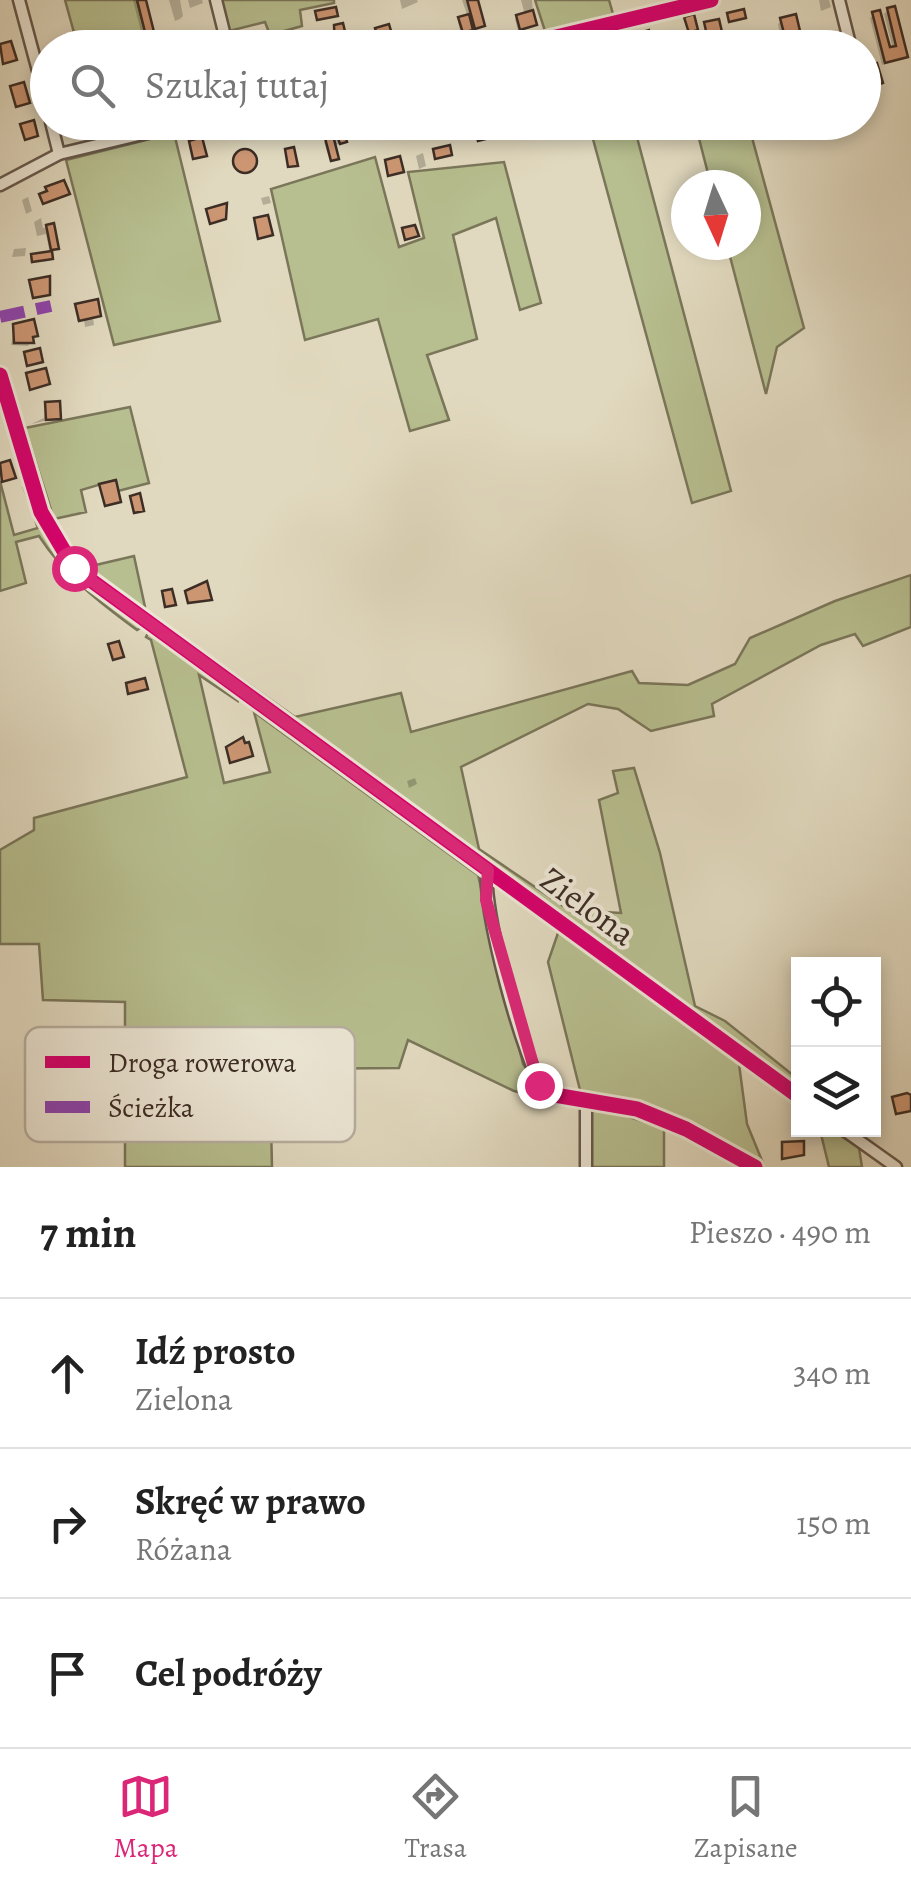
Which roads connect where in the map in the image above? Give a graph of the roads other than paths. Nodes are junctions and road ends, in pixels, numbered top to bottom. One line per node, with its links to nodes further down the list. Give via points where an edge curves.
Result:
1 (19, 0): 8 (street)
2 (216, 0): 5 (street)
3 (711, 0): 6 (street)
4 (839, 0): 7 (street)
5 (224, 30)
6 (585, 30)
7 (847, 30)
8 (30, 41)
9 (56, 140): 11 (street)
10 (118, 140): 11 (street)
11 (59, 154): 12 (street)
12 (0, 186)
13 (0, 375): 14 (street, Zielona, via 42,512 74,568)
14 (488, 870): 16 (street, Zielona); 17 (street, via 491,919 530,1067)
15 (530, 1091): 17 (street)
16 (791, 1091)
17 (546, 1093): 18 (street)
18 (586, 1099): 20 (street); 21 (street, via 659,1117)
19 (854, 1137): 22 (street)
20 (586, 1167)
21 (755, 1167)
22 (896, 1167)

